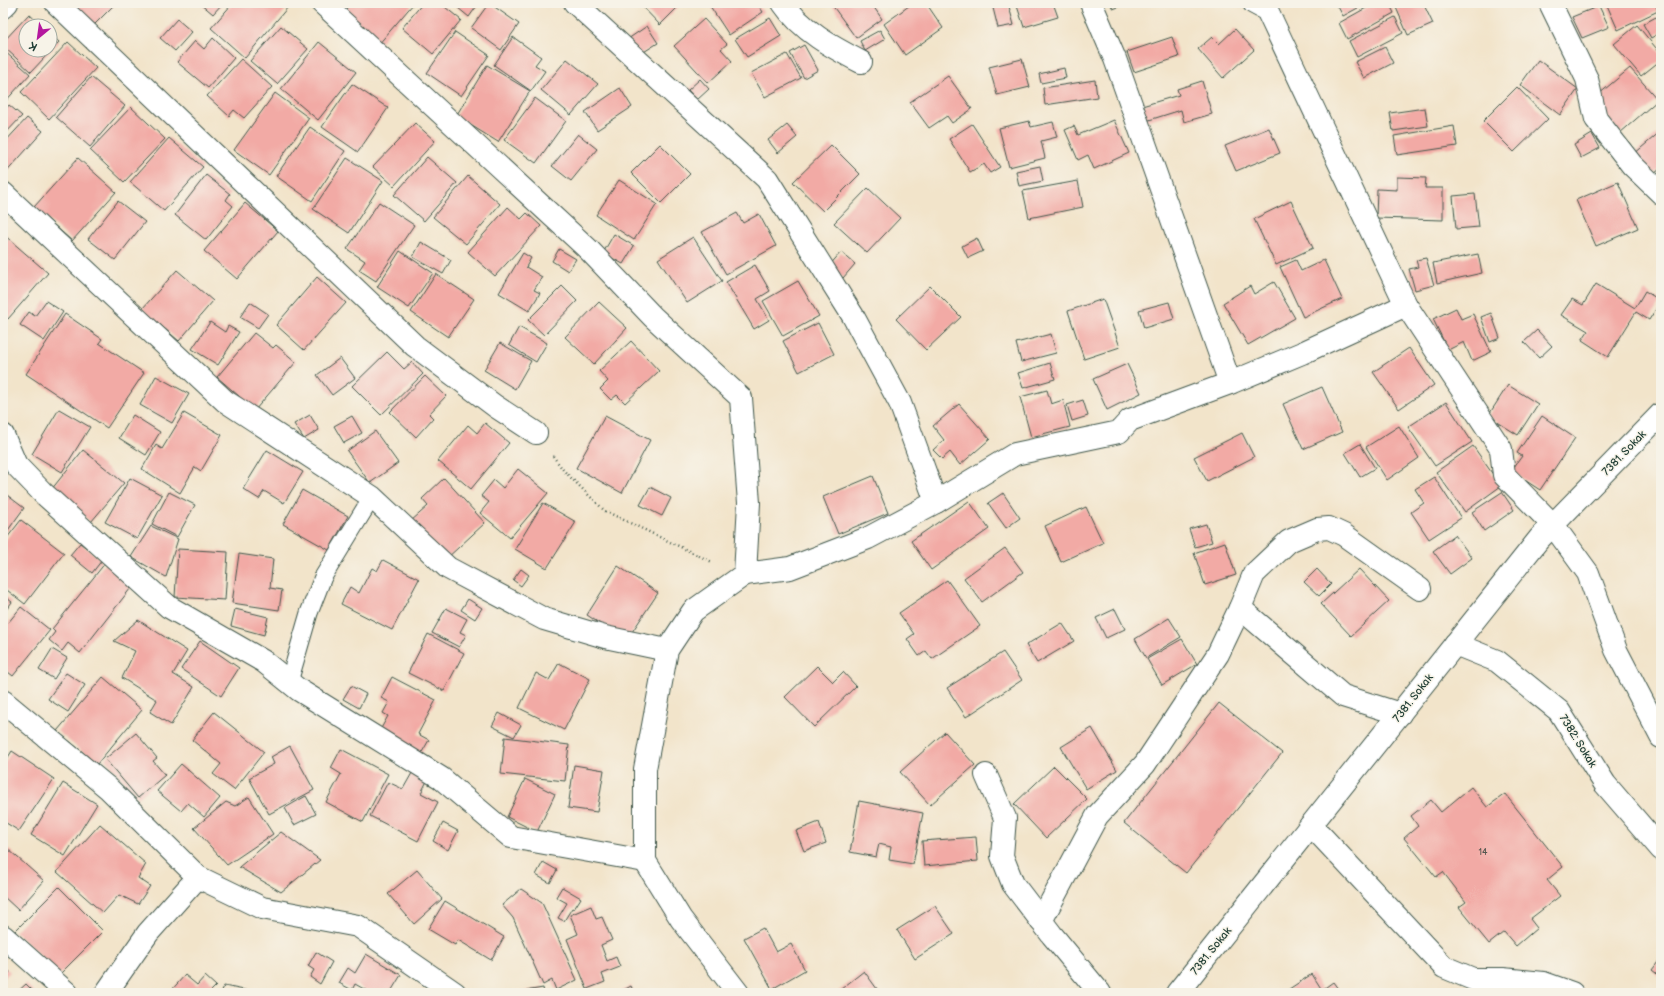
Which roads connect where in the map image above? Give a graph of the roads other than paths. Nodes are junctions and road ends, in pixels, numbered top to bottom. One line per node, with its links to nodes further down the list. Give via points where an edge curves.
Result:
1 (7, 3): 9 (street)
2 (56, 3): 16 (street, via 415,346 495,406)
3 (322, 3): 21 (street, via 588,249 654,317 741,398 749,503)
4 (574, 3): 19 (street, via 767,179 853,316 900,403)
5 (783, 3): 10 (street, via 792,15 827,44)
6 (1091, 3): 14 (street, via 1114,59)
7 (1254, 3): 13 (street, via 1267,10)
8 (1550, 3): 12 (street, via 1587,79 1596,119 1632,165)
9 (3, 7)
10 (862, 62)
11 (3, 193): 18 (street, via 225,401)
12 (1661, 193)
13 (1406, 305): 14 (street); 20 (street, via 1501,449 1504,475)
14 (1230, 383): 19 (street, via 1130,420 1120,432 1014,454)
15 (1661, 414): 20 (street, 7381. Sokak)
16 (536, 433)
17 (3, 435): 26 (street, via 16,465 42,493 169,607 263,661)
18 (372, 497): 25 (street, via 448,568 544,619 605,637); 26 (lane, via 323,577 309,613)
19 (936, 502): 21 (street, via 868,538 790,568)
20 (1553, 525): 24 (street, 7381. Sokak); 29 (street, via 1588,573 1616,650)
21 (745, 574): 25 (street, via 693,611)
22 (1420, 589): 23 (street, via 1344,535 1329,528 1317,529 1289,541 1254,574)
23 (1240, 608): 28 (street, via 1343,696); 35 (street, via 1218,654 1145,764 1097,816)
24 (1455, 644): 28 (street, 7381. Sokak); 32 (street, 7382: Sokak, via 1497,661 1559,711 1605,784)
25 (668, 650): 33 (street, via 644,769)
26 (289, 682): 33 (street, via 441,778 511,837)
27 (3, 701): 34 (street, via 108,788)
28 (1400, 714): 31 (street, 7381. Sokak)
29 (1661, 737)
30 (986, 775): 35 (street, via 1005,818 1002,856 1013,884)
31 (1311, 825): 42 (street, 7381. Sokak); 43 (street, via 1444,967 1473,979 1544,983)
32 (1661, 849)
33 (645, 861): 40 (street, via 681,919)
34 (198, 877): 38 (street, via 148,933); 39 (street, via 262,908 358,926)
35 (1041, 921): 41 (street)
36 (3, 936): 37 (street)
37 (67, 993)
38 (106, 993)
39 (455, 993)
40 (738, 993)
41 (1100, 993)
42 (1178, 993)
43 (1572, 993)

